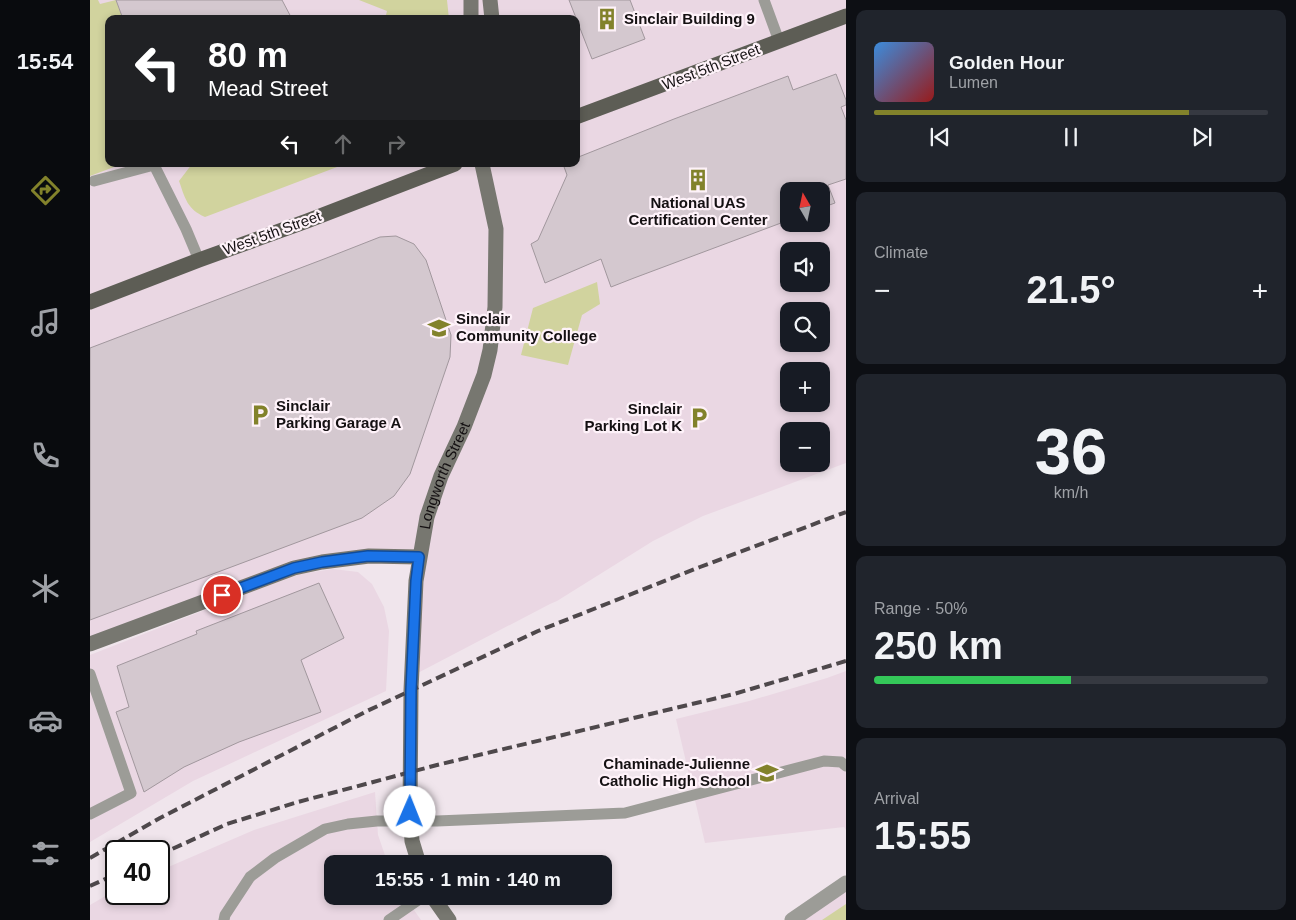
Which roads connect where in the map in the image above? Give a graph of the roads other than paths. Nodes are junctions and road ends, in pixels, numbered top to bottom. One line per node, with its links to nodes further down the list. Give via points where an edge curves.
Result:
1 (471, 0): 4 (street)
2 (490, 0): 5 (street)
3 (764, 0): 7 (lane)
4 (471, 15)
5 (492, 15)
6 (846, 16): 7 (main road, West 5th Street)
7 (779, 41): 8 (main road, West 5th Street)
8 (580, 116)
9 (144, 167): 13 (lane)
10 (156, 167): 14 (lane)
11 (446, 167): 14 (main road, West 5th Street)
12 (483, 167): 16 (street, Longworth Street, via 496,229 490,350 464,427 441,476 427,517)
13 (94, 181)
14 (198, 260): 15 (main road, West 5th Street)
15 (90, 302)
16 (419, 557): 17 (street, via 368,556 294,568); 21 (street, Longworth Street, via 411,690 410,812)
17 (90, 644)
18 (90, 674): 20 (lane, via 131,793)
19 (846, 766): 25 (lane, via 841,762 824,761 624,814 377,820 325,829 275,858 250,877)
20 (90, 814)
21 (416, 855)
22 (846, 883): 28 (street)
23 (411, 905): 26 (lane)
24 (438, 905): 27 (street)
25 (224, 920)
26 (389, 920)
27 (449, 920)
28 (792, 920)

